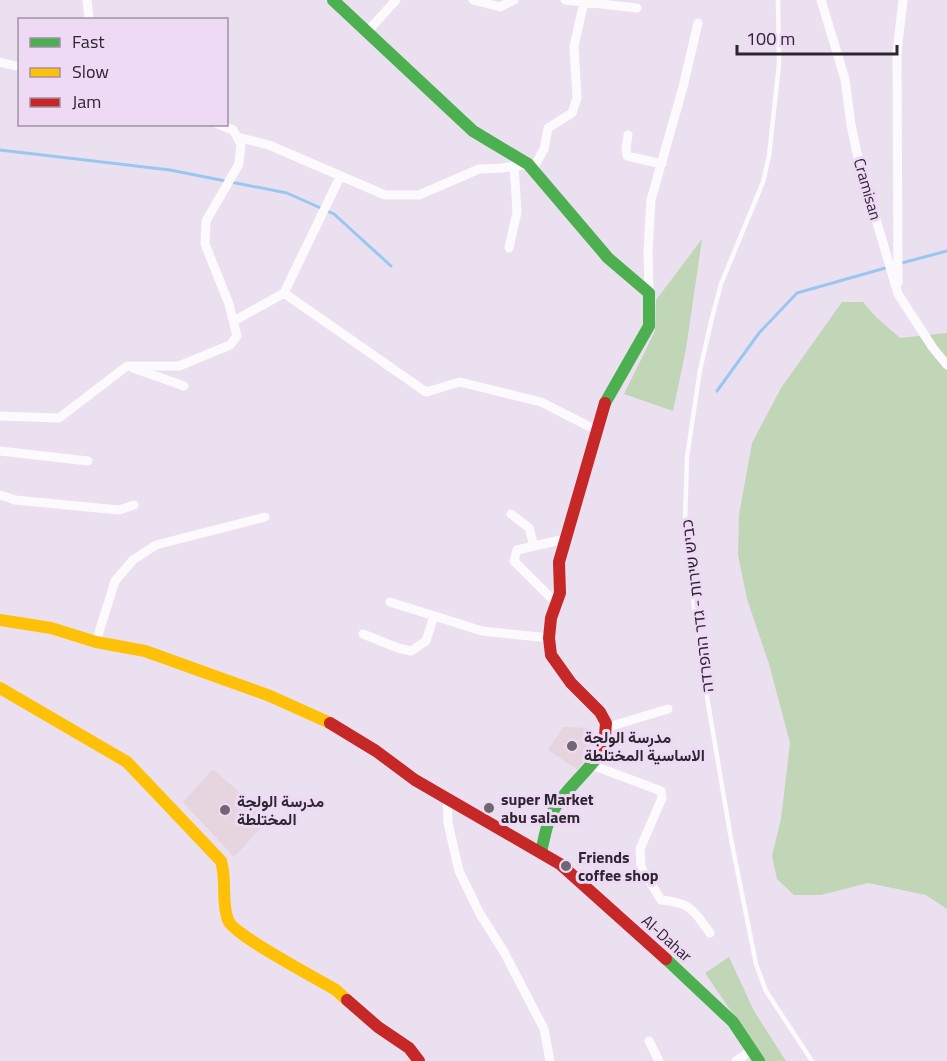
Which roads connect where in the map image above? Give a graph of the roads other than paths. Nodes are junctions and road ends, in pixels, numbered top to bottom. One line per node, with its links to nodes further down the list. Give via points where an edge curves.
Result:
1 (87, 0): 12 (street)
2 (333, 0): 14 (street)
3 (396, 0): 14 (street)
4 (473, 0): 5 (street, via 501,7)
5 (514, 0)
6 (565, 0): 10 (street)
7 (778, 0): 62 (lane, כביש שירות - גדר ההפרדה, via 778,64 769,156 763,182 721,284 700,370 687,457 685,521 710,714 756,964 766,991)
8 (821, 0): 27 (street, Cramisan, via 845,79 858,158)
9 (903, 0): 27 (street, via 897,52)
10 (584, 2): 11 (street); 22 (street, via 574,46 577,98 572,113 548,128 544,149)
11 (637, 8)
12 (89, 18)
13 (698, 23): 20 (street)
14 (367, 32): 22 (street, via 473,131)
15 (0, 62): 16 (street)
16 (18, 66)
17 (223, 126): 19 (street, via 233,130)
18 (628, 135): 20 (street, via 627,156)
19 (237, 137): 23 (street, via 269,145); 28 (street, via 241,144 239,164 207,221 204,244)
20 (662, 164): 26 (street, via 651,200)
21 (514, 166): 22 (street); 23 (street, via 479,169 419,195 385,195); 24 (street, via 517,212)
22 (531, 167): 26 (street, via 608,258)
23 (340, 177): 25 (street)
24 (509, 248)
25 (284, 293): 28 (street); 33 (street, via 426,392 460,382 541,402)
26 (649, 293): 33 (street, via 649,326 604,405)
27 (898, 294): 29 (street, Cramisan)
28 (234, 321): 30 (street, via 237,336 230,345 180,366)
29 (947, 365)
30 (127, 366): 31 (street); 32 (street, via 59,418)
31 (184, 386)
32 (0, 416)
33 (596, 430): 40 (street)
34 (0, 451): 35 (street)
35 (88, 461)
36 (0, 495): 37 (street, via 109,510)
37 (134, 505)
38 (511, 514): 41 (street, via 530,528)
39 (265, 517): 48 (street, via 156,544 133,560 115,581)
40 (566, 539): 41 (street); 43 (street, via 559,562 560,593)
41 (534, 546): 43 (street, via 517,550 514,561)
42 (390, 602): 44 (street)
43 (556, 603): 47 (street)
44 (434, 616): 46 (street, via 426,641 411,651); 47 (street, via 482,631)
45 (0, 620): 48 (street, Al-Dahar, via 51,628)
46 (363, 634)
47 (549, 639): 51 (street, via 551,655 571,683 600,712)
48 (96, 642): 53 (street, Al-Dahar, via 145,651 324,719)
49 (0, 688): 58 (street, via 127,762 221,861 229,924 336,990 409,1048)
50 (668, 709): 51 (street)
51 (605, 728): 52 (street, via 604,747)
52 (592, 765): 54 (street, via 574,782 551,816); 55 (street, via 661,791 662,798 640,849 641,867 661,900 680,902 695,911)
53 (447, 798): 54 (street, Al-Dahar); 59 (street, via 448,823 459,871 544,1029)
54 (541, 852): 57 (street, Al-Dahar, via 560,864 698,987 733,1022)
55 (710, 933)
56 (649, 1041): 60 (street)
57 (755, 1056): 61 (street)
58 (419, 1061)
59 (550, 1061)
60 (659, 1061)
61 (736, 1061)
62 (812, 1061)

